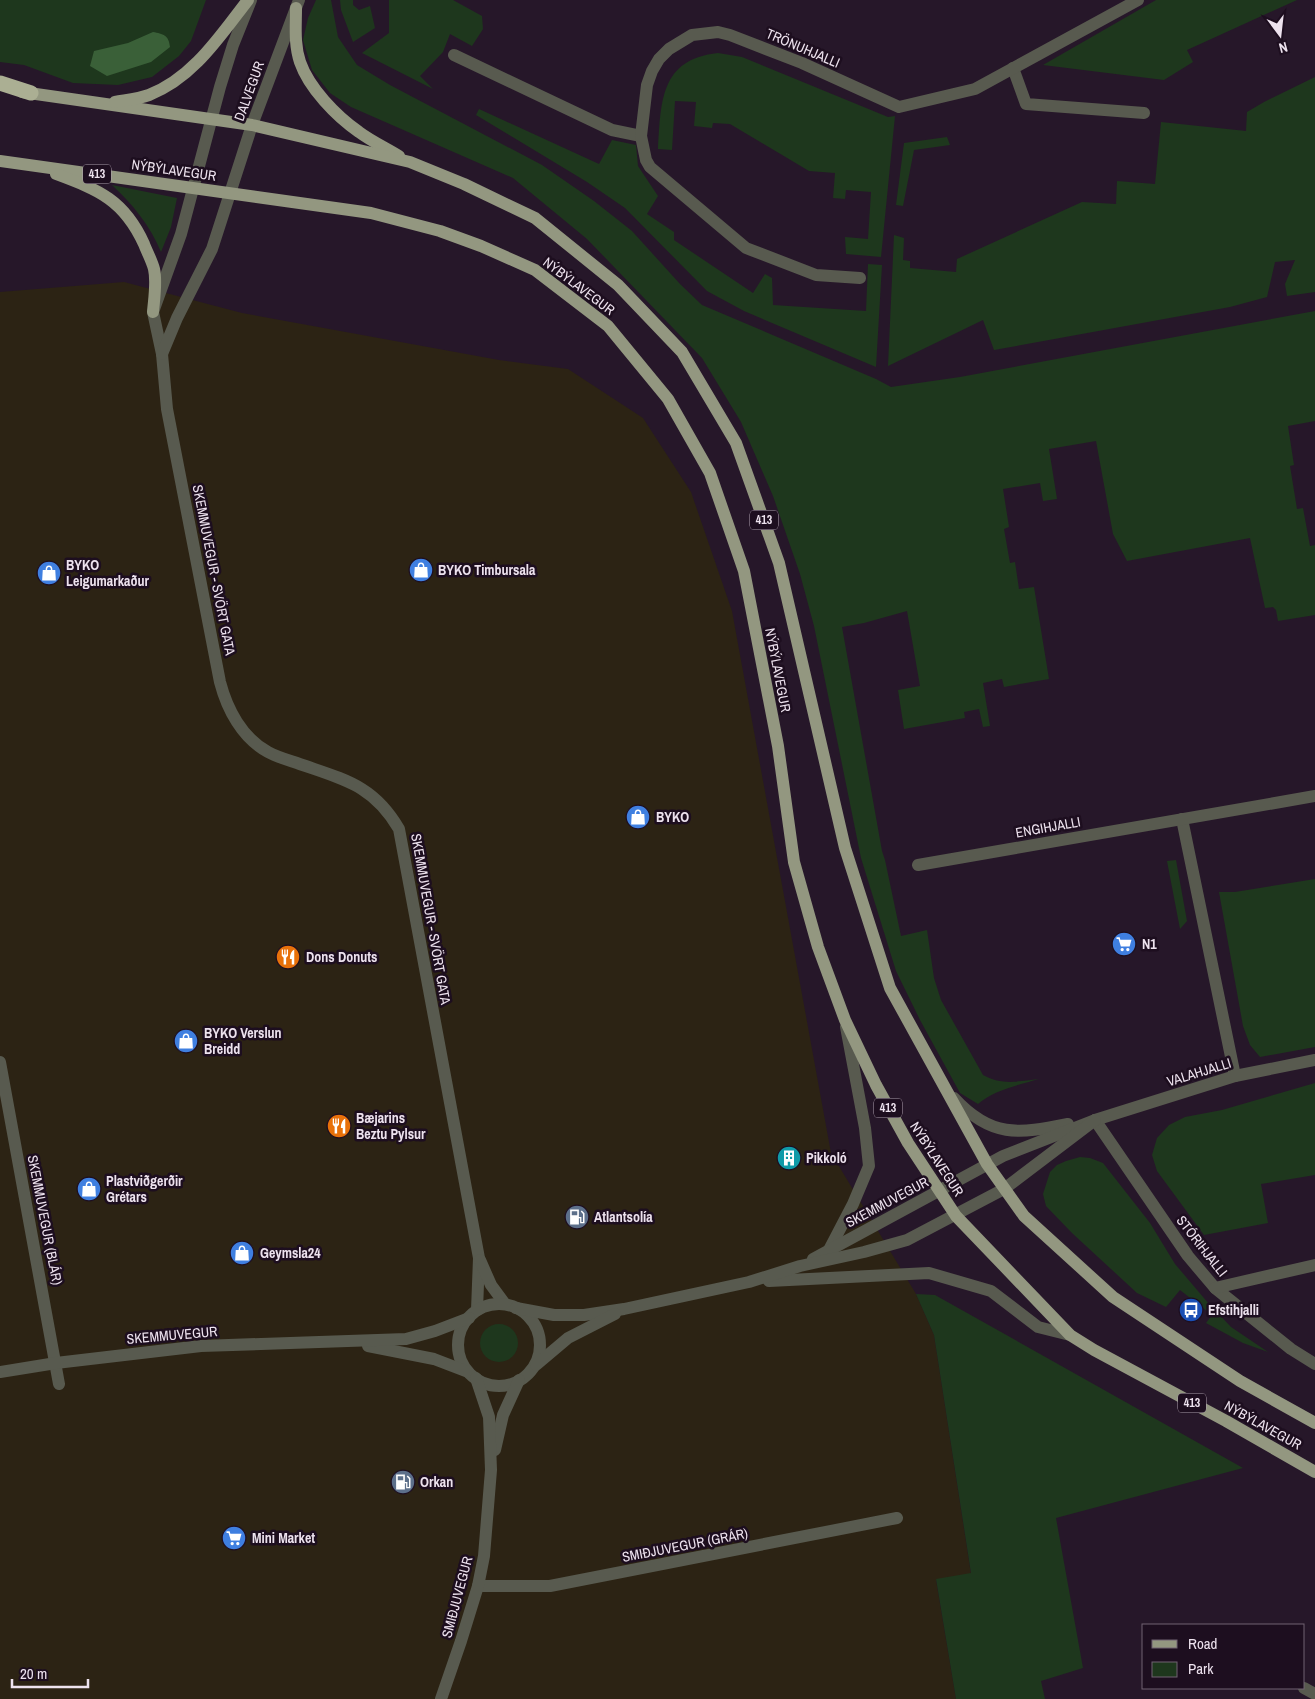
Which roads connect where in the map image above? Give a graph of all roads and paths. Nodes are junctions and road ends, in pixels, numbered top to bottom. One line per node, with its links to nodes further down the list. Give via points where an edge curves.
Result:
1 (249, 0): 9 (main road, via 197,62 174,83 148,96); 11 (street, DALVEGUR)
2 (1138, 0): 5 (street, TRÖNUHJALLI)
3 (298, 4): 12 (street, DALVEGUR); 15 (main road, via 295,41 300,62 312,86 358,132)
4 (454, 55): 13 (street, via 612,130)
5 (1013, 68): 10 (street, via 1026,104); 13 (street, TRÖNUHJALLI, via 975,89 899,107 730,35 718,32 692,35 669,48 652,72)
6 (0, 83): 8 (highway)
7 (0, 89): 8 (main road, NÝBÝLAVEGUR / 413)
8 (31, 93): 9 (main road, NÝBÝLAVEGUR / 413)
9 (105, 104): 11 (main road, NÝBÝLAVEGUR / 413)
10 (1144, 113)
11 (210, 119): 12 (main road, NÝBÝLAVEGUR / 413); 17 (street, DALVEGUR)
12 (252, 125): 15 (main road, NÝBÝLAVEGUR / 413); 18 (street, DALVEGUR)
13 (641, 136): 19 (street, TRÖNUHJALLI, via 650,168 746,248 816,275)
14 (0, 161): 16 (main road, NÝBÝLAVEGUR / 413)
15 (410, 162): 29 (main road, NÝBÝLAVEGUR / 413, via 535,218 618,285 682,352 736,443 779,563 845,848 890,988)
16 (35, 166): 17 (main road, NÝBÝLAVEGUR / 413); 20 (main road, via 93,188 112,199 127,214 154,270)
17 (194, 188): 18 (main road, NÝBÝLAVEGUR / 413); 20 (street)
18 (230, 192): 21 (street, SKEMMUVEGUR - SVÖRT GATA, via 212,249); 25 (main road, NÝBÝLAVEGUR / 413, via 370,213 448,234 535,270 608,326 668,399 710,473 744,571 778,746 794,862 818,947)
19 (860, 278)
20 (153, 312): 21 (street, SKEMMUVEGUR - SVÖRT GATA)
21 (162, 354): 36 (street, SKEMMUVEGUR - SVÖRT GATA, via 169,418 220,682 229,709 246,734 269,753 361,788 383,805 399,829)
22 (1315, 796): 23 (street, ENGIHJALLI)
23 (1182, 819): 24 (street, ENGIHJALLI); 28 (street)
24 (918, 865)
25 (845, 1020): 33 (main road, NÝBÝLAVEGUR / 413, via 876,1086); 35 (street, via 865,1128 868,1166)
26 (1315, 1060): 28 (street, VALAHJALLI)
27 (0, 1062): 46 (street, SKEMMUVEGUR (BLÁR))
28 (1235, 1076): 30 (street, VALAHJALLI)
29 (945, 1089): 30 (street, NÝBÝLAVEGUR, via 964,1109 996,1128 1032,1131); 31 (main road, NÝBÝLAVEGUR / 413)
30 (1095, 1120): 31 (street, VALAHJALLI); 32 (street, VALAHJALLI); 40 (street, STÓRIHJALLI, via 1188,1256)
31 (988, 1164): 32 (main road, NÝBÝLAVEGUR / 413); 33 (street, SKEMMUVEGUR)
32 (1004, 1188): 34 (street, VALAHJALLI); 53 (main road, NÝBÝLAVEGUR / 413, via 1024,1216 1113,1297 1240,1381)
33 (939, 1191): 34 (main road, NÝBÝLAVEGUR / 413); 35 (street, SKEMMUVEGUR)
34 (956, 1216): 38 (street, SKEMMUVEGUR, via 907,1240); 44 (main road, NÝBÝLAVEGUR / 413)
35 (829, 1250): 38 (street, SKEMMUVEGUR)
36 (479, 1258): 41 (street, SKEMMUVEGUR - SVÖRT GATA, via 491,1285); 43 (street, SKEMMUVEGUR - SVÖRT GATA)
37 (1315, 1265): 40 (street)
38 (800, 1266): 39 (street, SKEMMUVEGUR)
39 (749, 1282): 42 (street, SKEMMUVEGUR); 44 (street, via 929,1273 991,1291 1038,1328)
40 (1215, 1288): 47 (street, STÓRIHJALLI, via 1291,1349)
41 (510, 1306): 42 (street, SKEMMUVEGUR, via 554,1315 584,1315); 43 (street, via 495,1304); 48 (street, via 526,1314 539,1334 538,1358)
42 (624, 1309): 48 (street, SKEMMUVEGUR, via 568,1338)
43 (473, 1314): 45 (street, SKEMMUVEGUR, via 435,1331 406,1339); 50 (street, via 462,1328 459,1345 462,1362)
44 (1070, 1335): 55 (main road, NÝBÝLAVEGUR / 413)
45 (348, 1342): 46 (street, SKEMMUVEGUR, via 201,1346); 50 (street, SKEMMUVEGUR, via 434,1359)
46 (56, 1363): 49 (street, SKEMMUVEGUR); 52 (street, SKEMMUVEGUR (BLÁR))
47 (1315, 1364)
48 (532, 1369): 51 (street)
49 (0, 1372)
50 (472, 1375): 51 (street, via 486,1384 509,1384); 54 (street, SMIÐJUVEGUR, via 489,1418)
51 (519, 1380): 54 (street, SMIÐJUVEGUR, via 503,1415)
52 (59, 1384)
53 (1315, 1423)
54 (491, 1470): 57 (street, SMIÐJUVEGUR, via 484,1556)
55 (1315, 1472)
56 (897, 1518): 57 (street, SMIÐJUVEGUR (GRÁR), via 550,1586)
57 (478, 1586): 58 (street, SMIÐJUVEGUR)
58 (441, 1699)

